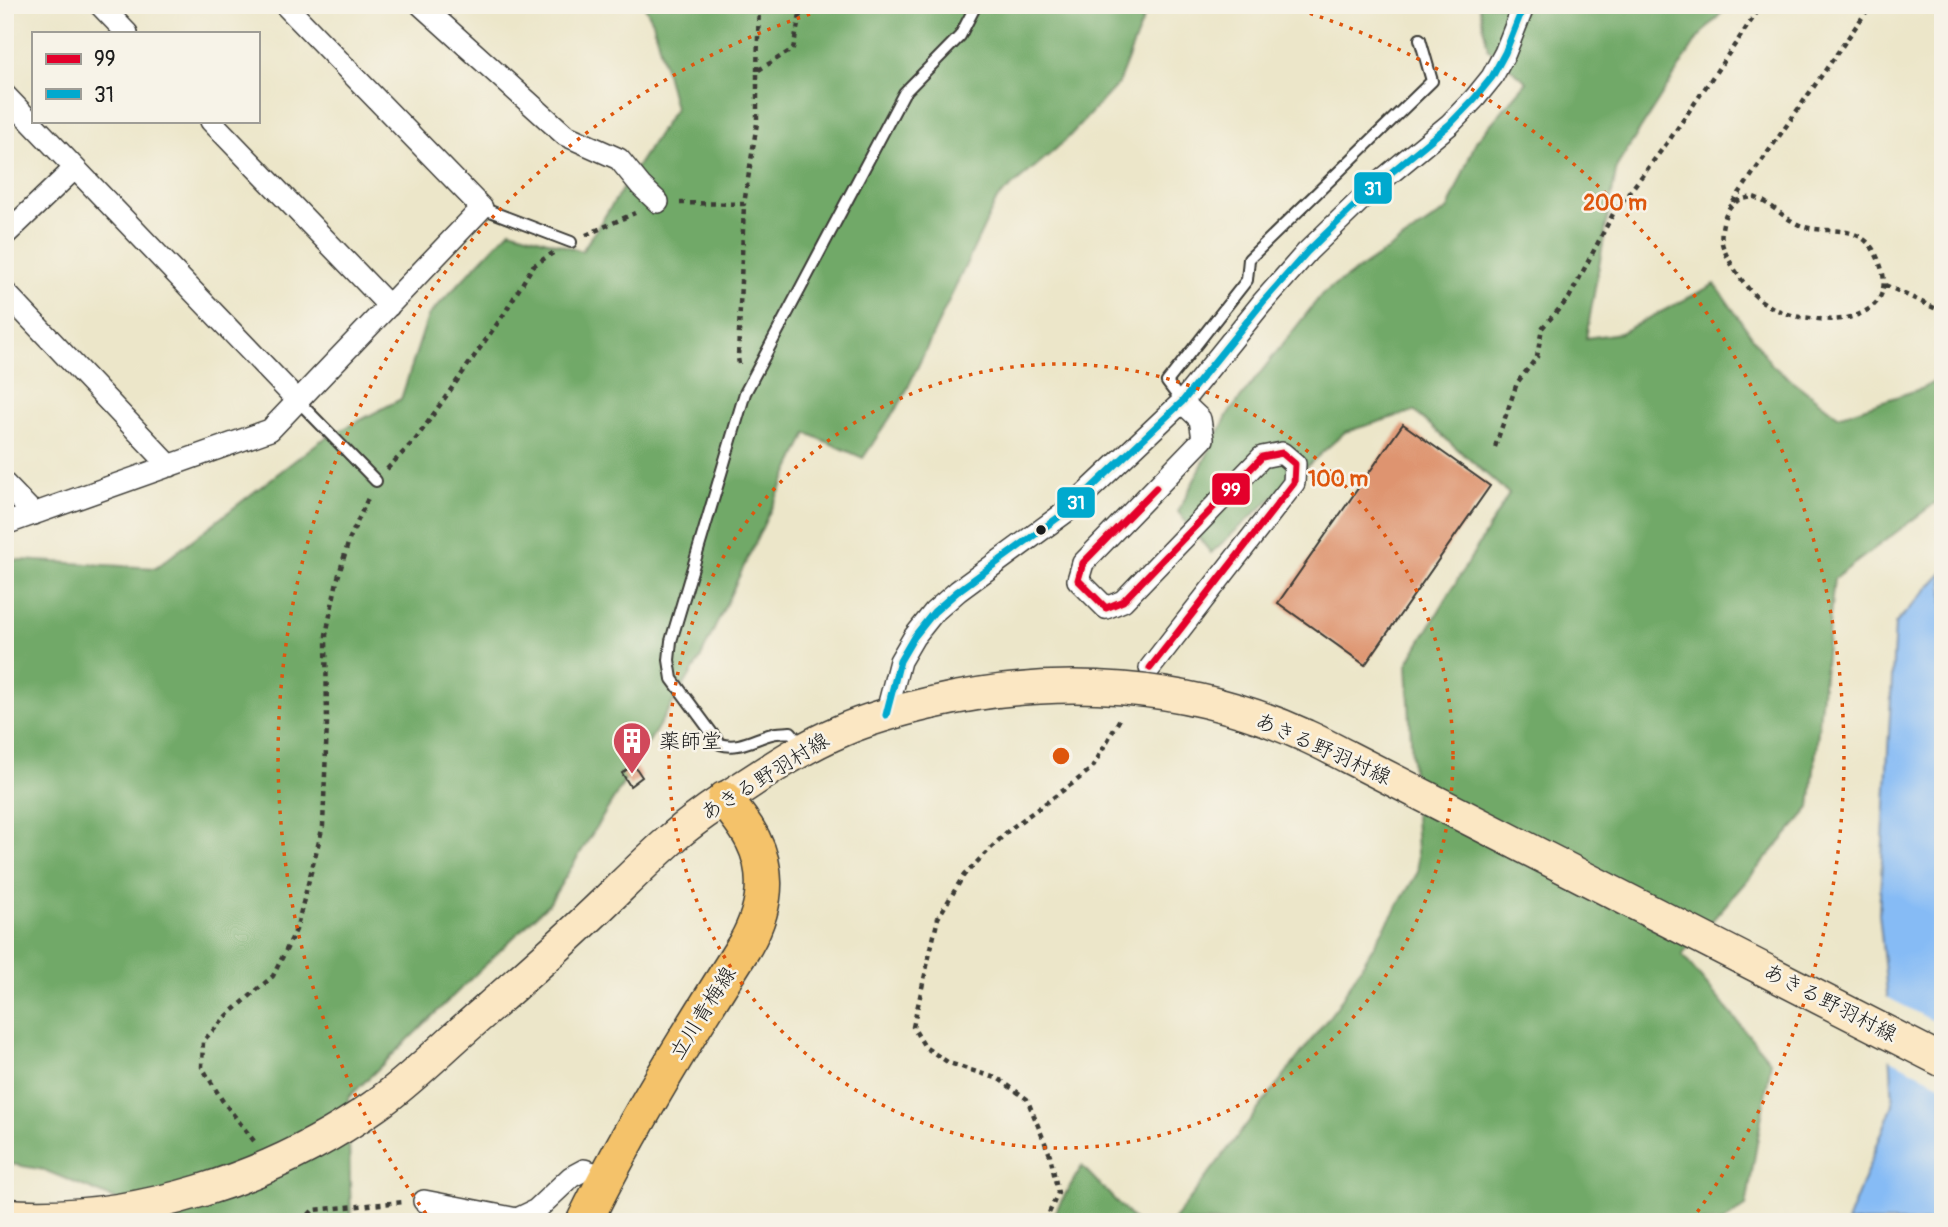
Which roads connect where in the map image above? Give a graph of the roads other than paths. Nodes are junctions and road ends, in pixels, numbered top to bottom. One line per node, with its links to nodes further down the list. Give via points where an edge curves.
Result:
1 (100, 5): 6 (street)
2 (285, 5): 12 (street)
3 (421, 5): 11 (street, via 565,135 619,159)
4 (976, 5): 26 (lane, via 960,36 904,93 745,393 671,641 672,679 720,744 743,745 791,732)
5 (1524, 5): 18 (street, via 1505,54 1475,98 1307,252)
6 (126, 32)
7 (1420, 39): 18 (lane, via 1432,80 1249,259 1247,280 1167,382)
8 (5, 95): 10 (street)
9 (212, 122): 16 (street)
10 (75, 169): 13 (street); 17 (street)
11 (658, 202)
12 (482, 208): 14 (lane); 16 (street)
13 (5, 235)
14 (571, 242)
15 (5, 292): 19 (street)
16 (389, 306): 17 (street)
17 (299, 402): 19 (street, via 270,430); 20 (lane)
18 (1182, 402): 24 (street, via 1200,419 1203,439 1083,563 1077,580 1106,608 1123,601 1262,457 1282,453 1295,464 1294,482); 25 (street, via 1067,511 934,612 900,661)
19 (170, 466): 22 (street)
20 (376, 481)
21 (5, 484): 22 (street)
22 (34, 514): 23 (street)
23 (5, 524)
24 (1150, 668)
25 (886, 715): 26 (main road, あきる野羽村線); 28 (main road, あきる野羽村線, bridge, via 965,695 1056,685 1142,690 1269,721)
26 (804, 749): 27 (main road, あきる野羽村線)
27 (724, 799): 29 (main road, 立川青梅線, via 752,837 760,861 764,890 758,920); 31 (main road, あきる野羽村線, via 668,842 393,1092 340,1129 273,1164 217,1186 143,1205 68,1214)
28 (1943, 1061)
29 (606, 1178): 30 (street, via 584,1170 536,1210 517,1219); 32 (main road, 立川青梅線)
30 (424, 1201)
31 (5, 1215)
32 (584, 1222)

